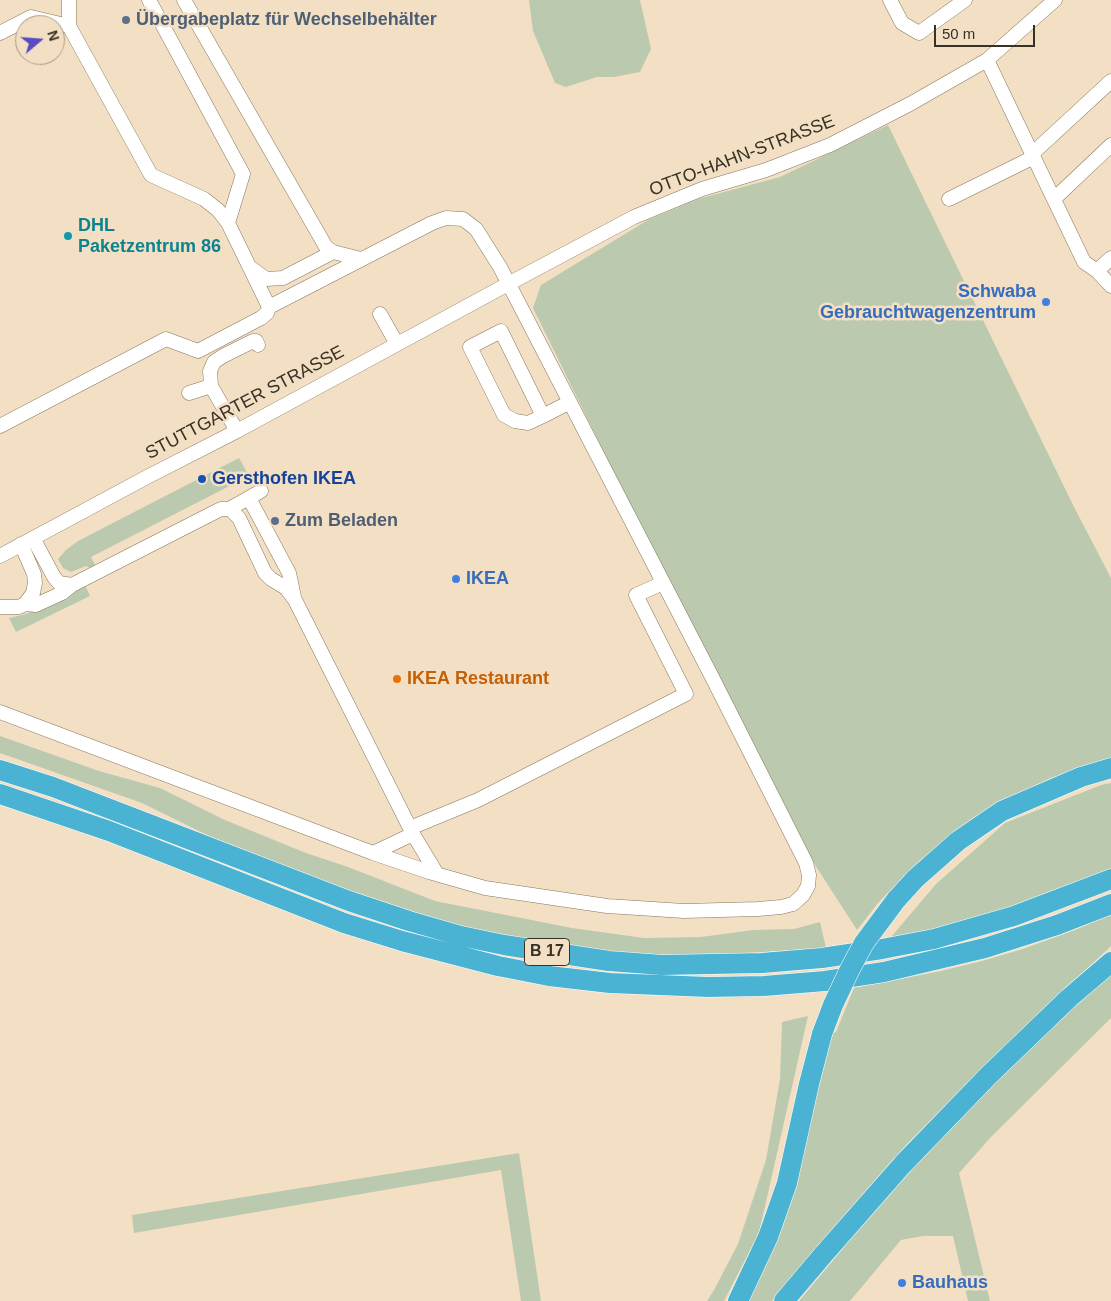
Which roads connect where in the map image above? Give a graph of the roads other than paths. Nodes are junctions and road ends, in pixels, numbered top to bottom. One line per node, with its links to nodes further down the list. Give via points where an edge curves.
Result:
1 (69, 0): 7 (street)
2 (149, 0): 15 (street, via 244,174)
3 (184, 0): 16 (street, via 326,247)
4 (890, 0): 5 (street, via 902,23 919,33)
5 (965, 0)
6 (1055, 0): 9 (street, OTTO-HAHN-STRASSE)
7 (70, 26): 8 (street, via 31,17); 15 (street, via 151,175 204,199)
8 (0, 33)
9 (987, 60): 12 (street); 21 (street, OTTO-HAHN-STRASSE, via 830,145 671,201 634,217)
10 (1111, 81): 12 (street)
11 (1111, 145): 14 (street)
12 (1033, 155): 13 (street); 14 (street)
13 (949, 199)
14 (1054, 199): 20 (street, via 1084,262)
15 (228, 223): 19 (street)
16 (333, 252): 18 (street); 19 (street, via 283,278 266,279)
17 (1111, 258): 20 (street)
18 (361, 260): 21 (street, via 432,223 446,218 463,219 476,229); 23 (street)
19 (250, 267): 23 (street)
20 (1098, 271): 22 (street)
21 (508, 284): 25 (street, STUTTGARTER STRASSE); 29 (street)
22 (1111, 286)
23 (269, 306): 31 (street, via 261,318 198,351 166,339)
24 (380, 314): 25 (street)
25 (397, 344): 32 (street, STUTTGARTER STRASSE)
26 (258, 345): 27 (street, via 256,341 248,343 214,362 210,371)
27 (211, 386): 28 (street); 32 (street)
28 (189, 393)
29 (570, 402): 30 (street); 37 (street)
30 (543, 416): 30 (street, via 528,422 515,421 504,415 470,347 501,332)
31 (0, 426)
32 (237, 431): 34 (street, STUTTGARTER STRASSE)
33 (229, 509): 38 (street, via 215,512); 39 (street, via 240,518 265,573 286,588); 39 (street, via 255,494 289,572)
34 (34, 538): 35 (street, STUTTGARTER STRASSE); 38 (street, via 54,577 59,583)
35 (21, 544): 36 (street, STUTTGARTER STRASSE); 40 (street, via 35,584)
36 (0, 556)
37 (663, 583): 46 (street, via 636,595 686,694); 48 (street, via 806,863 808,886 803,896 793,904 758,910 646,909 485,888)
38 (72, 585): 40 (street, via 36,605)
39 (295, 600): 46 (street)
40 (25, 604): 41 (street)
41 (0, 607)
42 (0, 712): 47 (street)
43 (1111, 768): 52 (highway, bridge, via 1081,777 1002,811 958,841 915,879 864,943 822,1034 787,1183 768,1237)
44 (0, 770): 49 (highway, B 17, via 53,787 349,901 409,920 504,945 608,960 662,965 762,964 882,950 1005,919)
45 (0, 794): 50 (highway, B 17, via 109,831 335,920 402,942 498,966 610,983 682,987 764,986 876,973 984,948)
46 (412, 831): 47 (street); 48 (street)
47 (374, 853): 48 (street)
48 (436, 874)
49 (1111, 879)
50 (1111, 904)
51 (1111, 962): 53 (highway, via 988,1076 916,1151)
52 (738, 1301)
53 (784, 1301)

